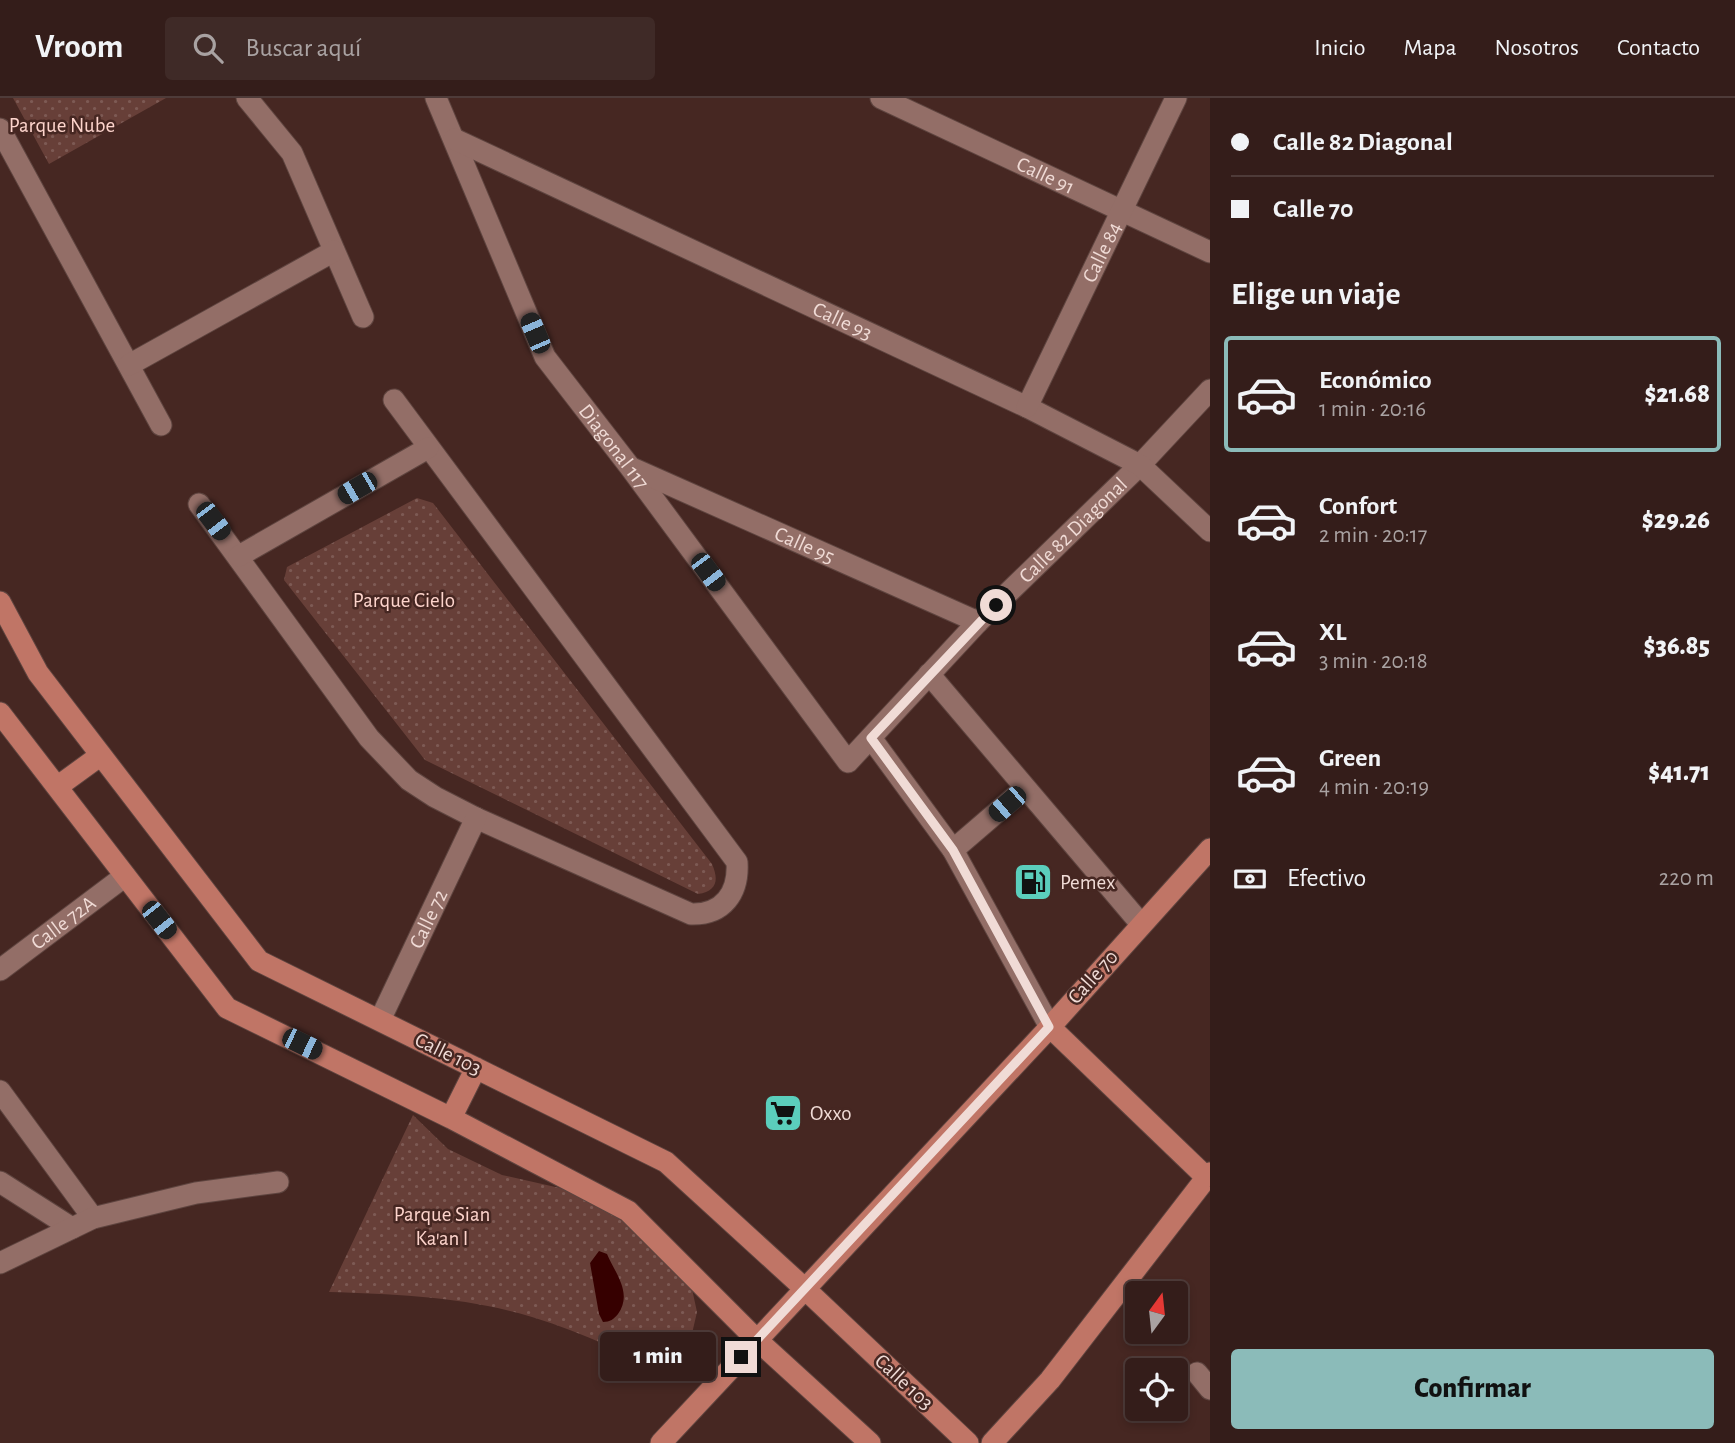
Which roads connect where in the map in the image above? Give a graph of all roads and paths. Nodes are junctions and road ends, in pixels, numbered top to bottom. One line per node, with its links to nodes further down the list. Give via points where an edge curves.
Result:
1 (247, 98): 9 (street, via 292,153)
2 (881, 98): 8 (street, Calle 91)
3 (1176, 98): 8 (street, Calle 84)
4 (445, 103): 6 (street, Diagonal 117)
5 (0, 129): 7 (street)
6 (454, 139): 15 (street, Calle 93); 19 (street, Diagonal 117, via 545,357)
7 (5, 151): 12 (street)
8 (1123, 210): 10 (street, Calle 91); 15 (street, Calle 84)
9 (334, 251): 11 (street); 12 (street)
10 (1210, 252)
11 (363, 317)
12 (129, 366): 16 (street)
13 (1210, 390): 18 (street, Calle 82 Diagonal)
14 (394, 400): 17 (street)
15 (1027, 407): 18 (street, Calle 93)
16 (161, 425)
17 (428, 448): 22 (street); 32 (street, via 737,862 738,876 727,900 717,909 705,915 691,914)
18 (1140, 465): 21 (street, Calle 93); 24 (street, Calle 82 Diagonal)
19 (630, 467): 24 (street, Calle 95); 29 (street, Diagonal 117)
20 (200, 504): 22 (street)
21 (1210, 531)
22 (239, 556): 32 (street, via 391,763 435,797)
23 (0, 602): 28 (main road, Calle 103, via 38,673)
24 (978, 622): 25 (street, Calle 82 Diagonal)
25 (929, 674): 27 (street, Calle 82 Diagonal); 31 (street)
26 (0, 713): 30 (main road)
27 (871, 738): 29 (street, Calle 82 Diagonal); 34 (street)
28 (101, 755): 30 (main road); 38 (main road, Calle 103, via 259,961)
29 (848, 761)
30 (57, 787): 35 (main road)
31 (1025, 788): 34 (street); 36 (street)
32 (476, 817): 38 (street, Calle 72)
33 (1210, 849): 36 (main road, Calle 70)
34 (953, 850): 39 (street)
35 (125, 876): 37 (street, Calle 72A); 42 (main road, via 227,1008)
36 (1141, 924): 39 (main road, Calle 70)
37 (0, 970)
38 (380, 1020): 40 (main road, Calle 103)
39 (1049, 1027): 43 (main road); 49 (main road, Calle 70)
40 (475, 1068): 42 (main road); 49 (main road, Calle 103, via 666,1161)
41 (0, 1091): 46 (street)
42 (452, 1118): 50 (main road, via 628,1211)
43 (1208, 1175): 54 (main road, via 1050,1380)
44 (0, 1182): 47 (street)
45 (278, 1182): 46 (street, via 196,1193)
46 (93, 1218): 47 (street)
47 (72, 1228): 48 (street)
48 (0, 1263)
49 (804, 1288): 50 (main road, Calle 70); 53 (main road, Calle 103)
50 (757, 1340): 51 (main road, Calle 70); 52 (main road)
51 (661, 1443)
52 (870, 1443)
53 (968, 1443)
54 (992, 1443)

